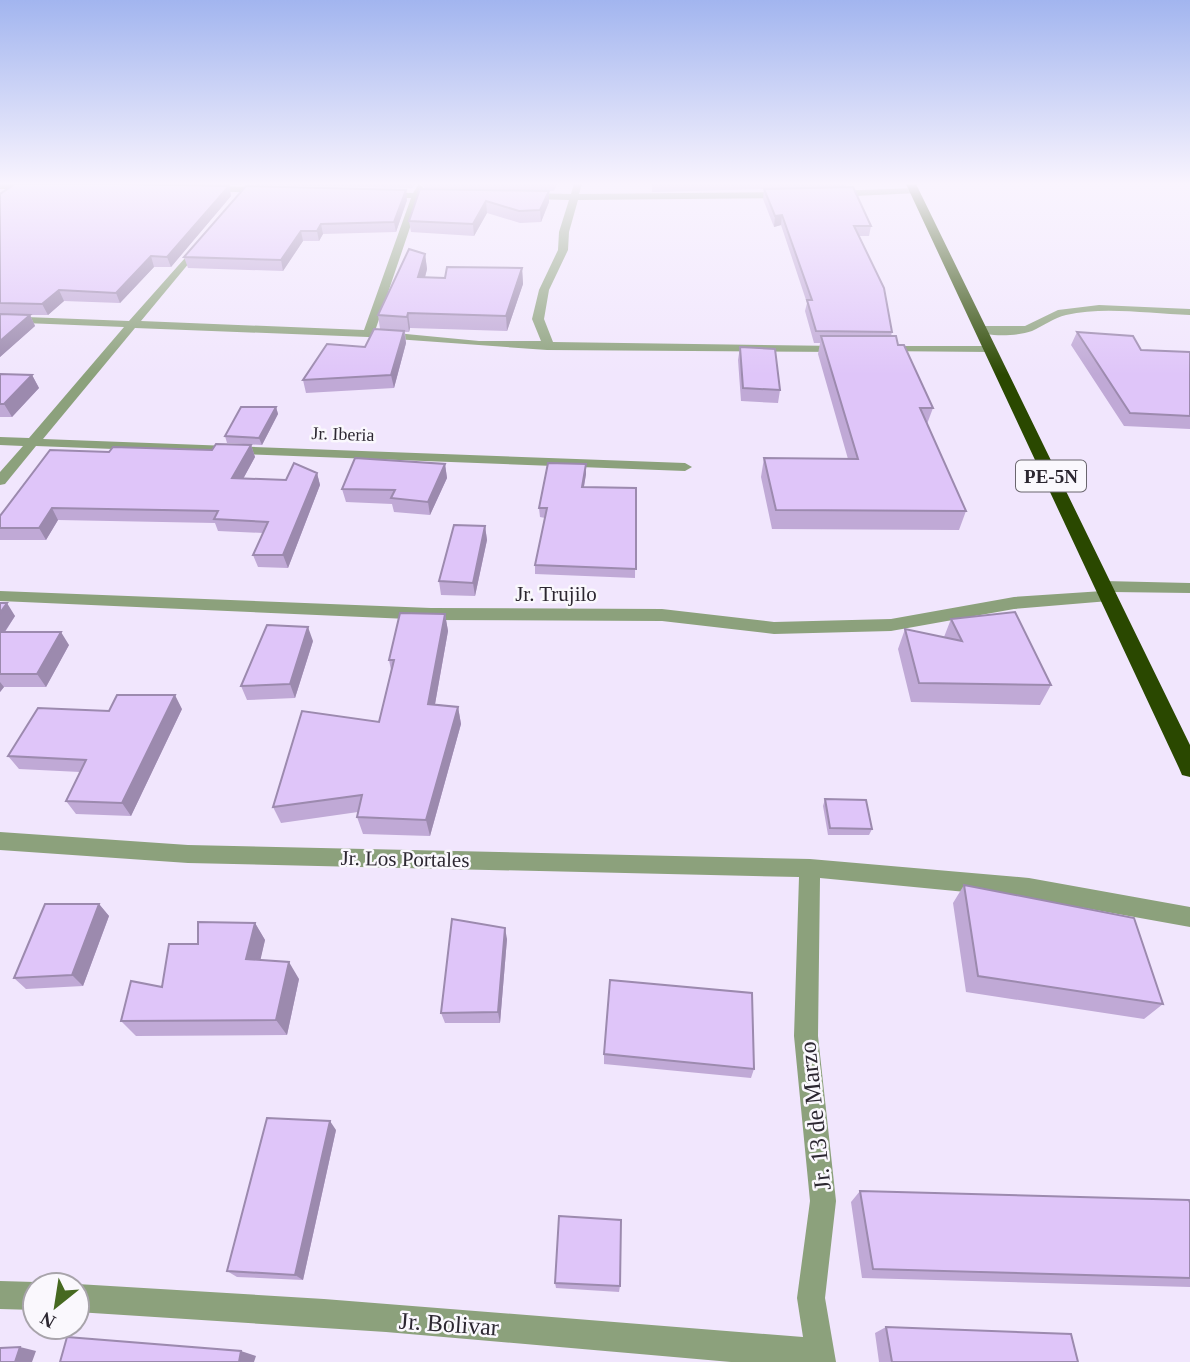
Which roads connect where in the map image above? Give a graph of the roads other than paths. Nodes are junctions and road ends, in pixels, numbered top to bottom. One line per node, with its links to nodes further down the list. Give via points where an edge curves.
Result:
1 (197, 248): 7 (street)
2 (397, 248): 9 (street)
3 (563, 248): 10 (street, via 538,319)
4 (941, 248): 8 (highway, PE-5N)
5 (1190, 312): 8 (street, via 1099,308 1062,312 1027,329)
6 (0, 319): 7 (street)
7 (135, 323): 9 (street); 15 (street)
8 (980, 329): 13 (highway, PE-5N)
9 (368, 334): 10 (street)
10 (547, 346): 11 (street)
11 (853, 349)
12 (867, 349): 13 (street)
13 (990, 349): 19 (highway, PE-5N)
14 (0, 441): 15 (street, Jr. Iberia)
15 (33, 441): 16 (street, Jr. Iberia); 17 (street)
16 (685, 467)
17 (0, 481)
18 (1190, 588): 19 (street, Jr. Trujilo)
19 (1106, 591): 20 (street, Jr. Trujilo, via 891,625 774,628 662,615 431,614); 21 (highway, PE-5N)
20 (0, 596)
21 (1190, 768)
22 (0, 841): 23 (street, Jr. Los Portales, via 188,855)
23 (810, 868): 24 (street, Jr. Los Portales, via 1029,888); 28 (street, Jr. 13 de Marzo, via 806,1036 823,1201 811,1298)
24 (1190, 917)
25 (0, 1295): 26 (street)
26 (21, 1296)
27 (91, 1299): 28 (street, Jr. Bolivar, via 571,1334)
28 (820, 1358)

